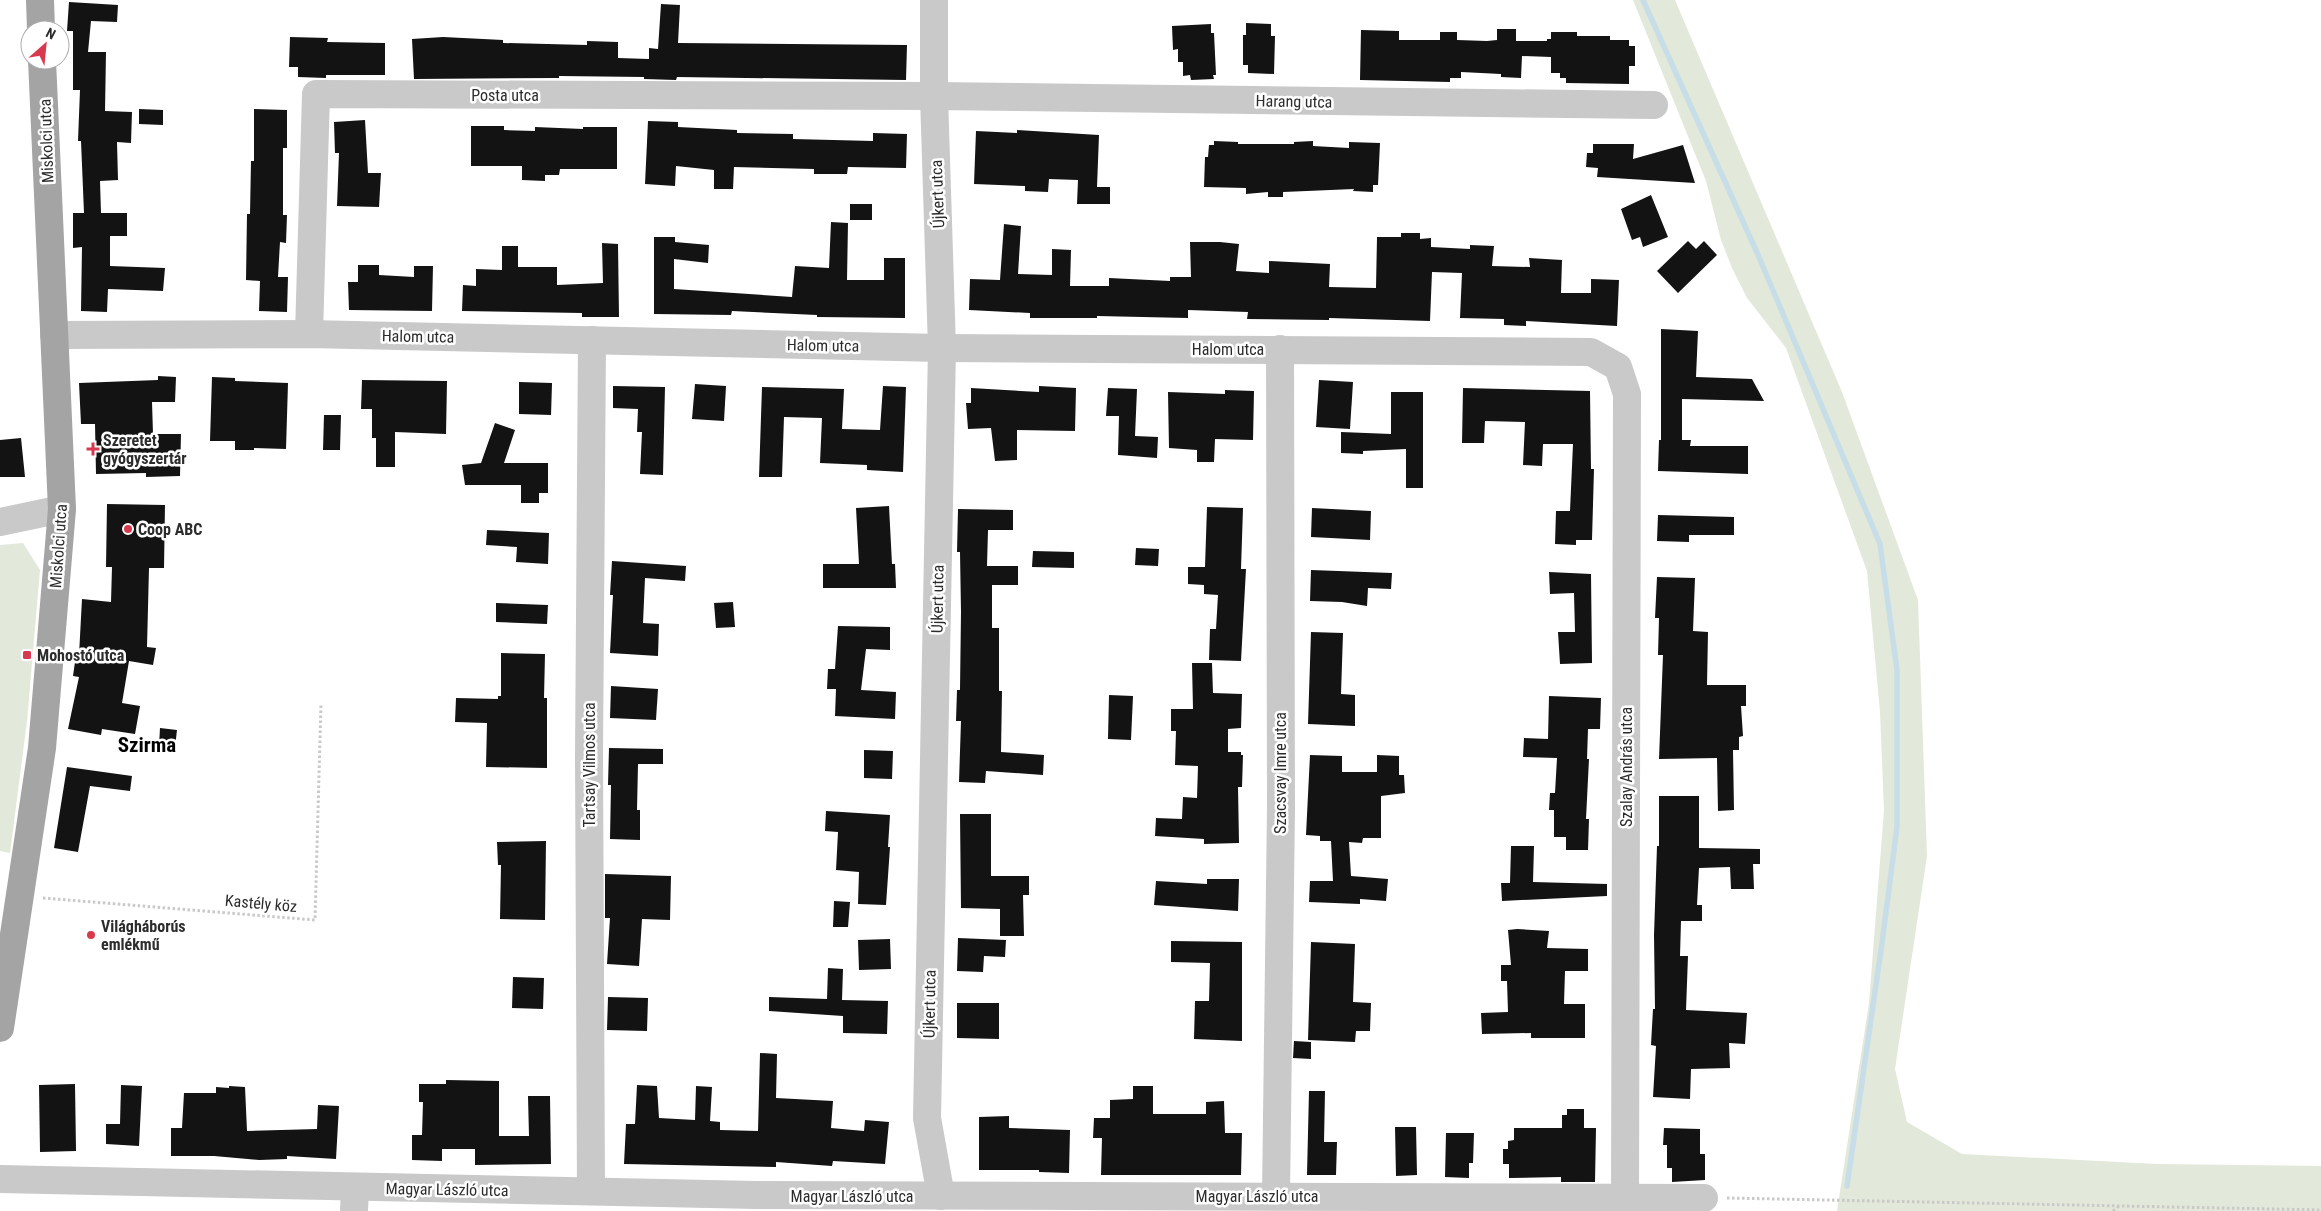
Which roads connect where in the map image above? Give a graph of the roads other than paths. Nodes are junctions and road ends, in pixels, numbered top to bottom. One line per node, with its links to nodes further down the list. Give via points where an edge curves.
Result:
1 (40, 0): 3 (main road)
2 (934, 0): 5 (street, Újkert utca)
3 (41, 20)
4 (42, 70): 8 (main road, Miskolci utca)
5 (934, 96): 6 (street, Harang utca); 7 (street, Posta utca, via 316,94); 10 (street, Újkert utca)
6 (1654, 105)
7 (309, 334): 8 (street, Halom utca); 9 (street, Halom utca)
8 (54, 335): 13 (main road, Miskolci utca)
9 (592, 340): 10 (street, Halom utca); 17 (street, Tartsay Vilmos utca, via 589,746)
10 (942, 348): 11 (street, Halom utca); 18 (street, Újkert utca, via 927,1118)
11 (1280, 349): 12 (street, Halom utca); 19 (street, Szacsvay Imre utca, via 1281,807)
12 (1592, 352): 23 (street, Szalay András utca, via 1618,367 1627,394)
13 (62, 509): 14 (street); 15 (main road, Miskolci utca, via 42,748)
14 (0, 522)
15 (0, 1028)
16 (0, 1179): 21 (street, Magyar László utca)
17 (592, 1191): 21 (street, Magyar László utca); 22 (street, Magyar László utca)
18 (941, 1196): 19 (street, Magyar László utca); 22 (street, Magyar László utca)
19 (1276, 1196): 23 (street, Magyar László utca)
20 (1704, 1198): 23 (street, Magyar László utca)
21 (354, 1199)
22 (756, 1203)
23 (1620, 1203)

